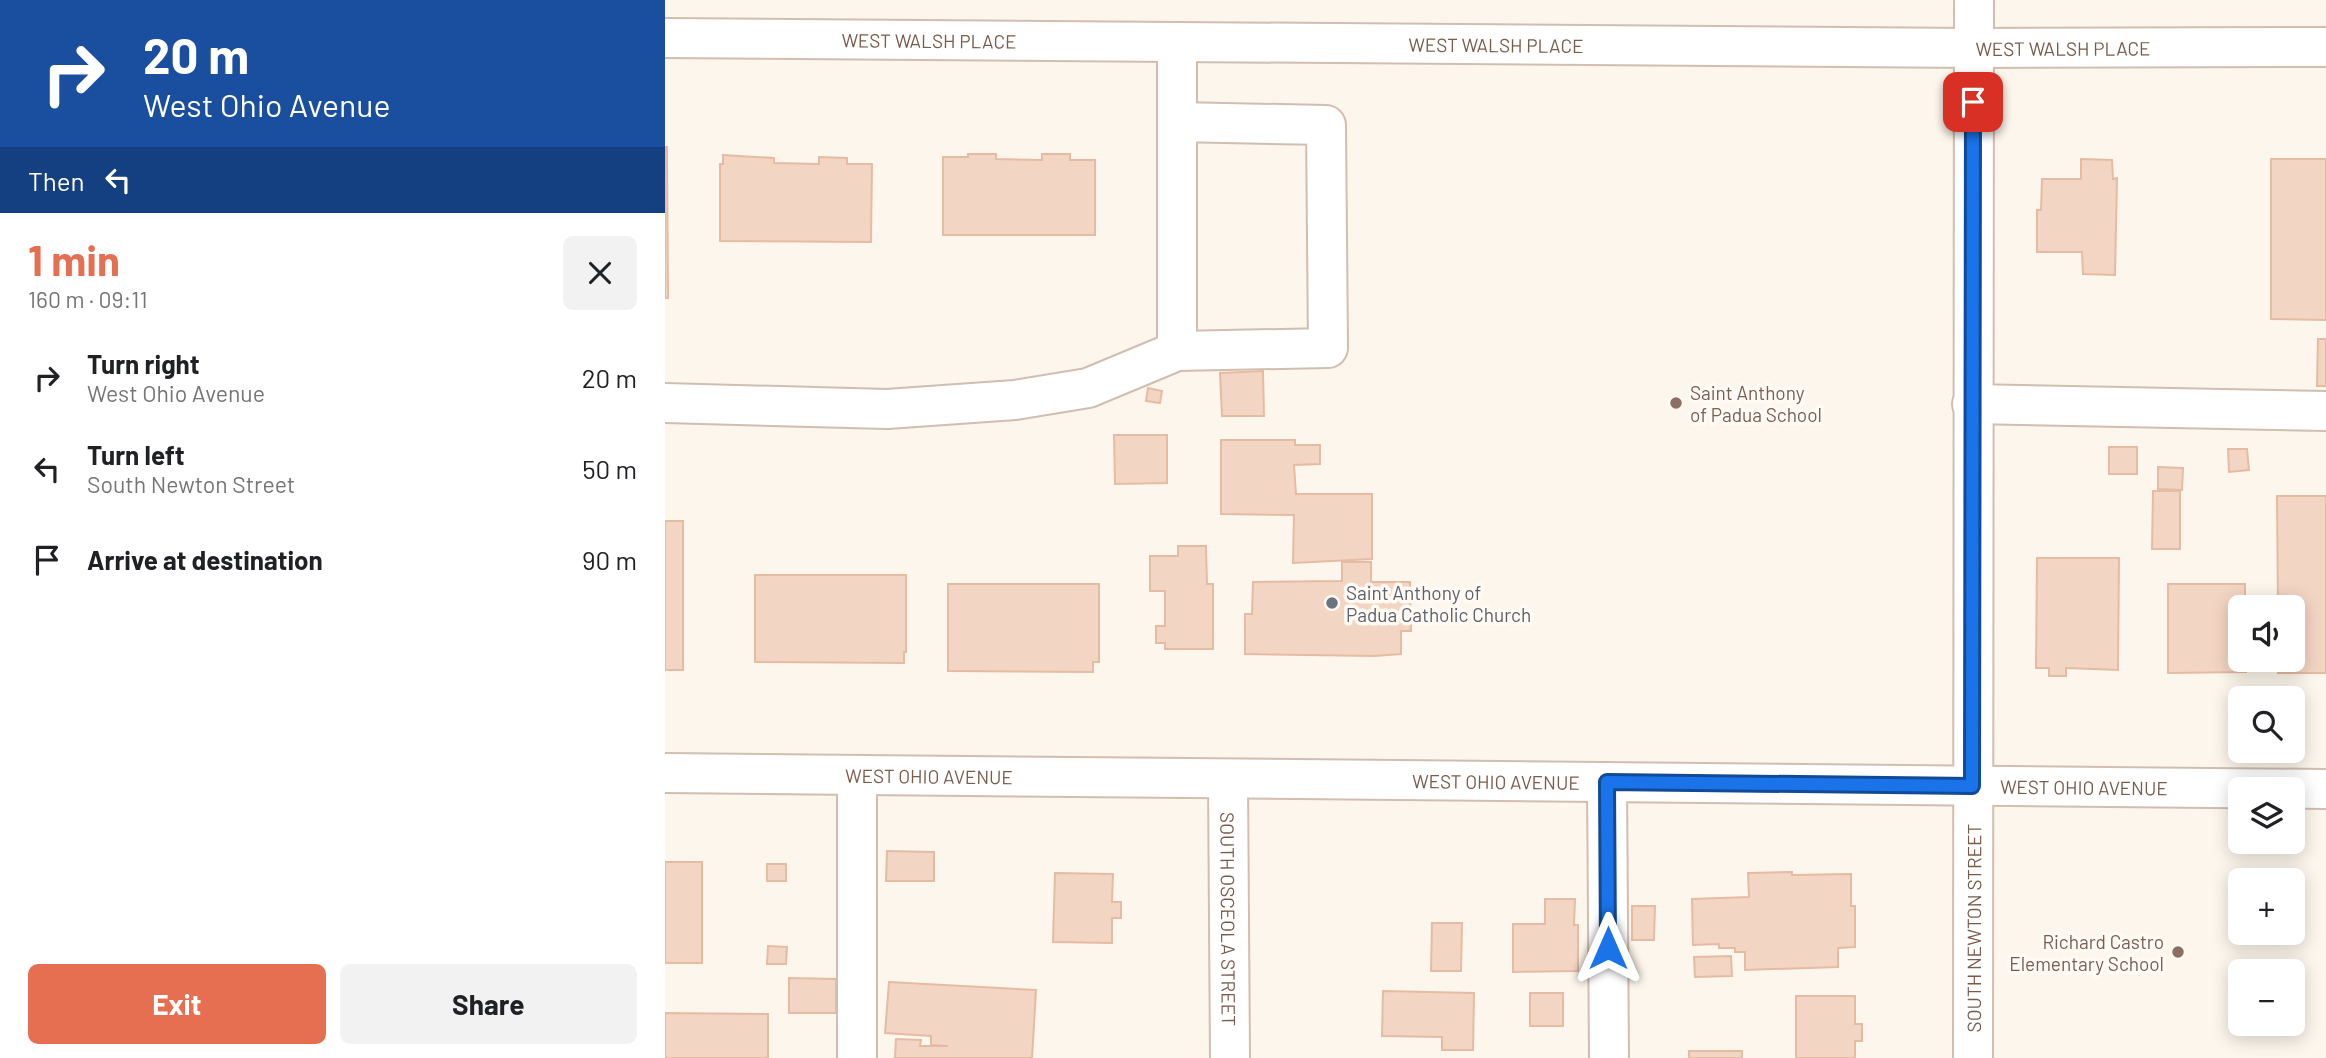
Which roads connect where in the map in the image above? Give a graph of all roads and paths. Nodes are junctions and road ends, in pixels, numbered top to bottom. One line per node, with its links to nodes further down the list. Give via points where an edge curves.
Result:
1 (1974, 0): 5 (street, SOUTH NEWTON STREET)
2 (665, 38): 3 (street, WEST WALSH PLACE)
3 (1177, 42): 5 (street, WEST WALSH PLACE); 6 (street)
4 (2326, 47): 5 (street, WEST WALSH PLACE)
5 (1974, 48): 9 (street, SOUTH NEWTON STREET)
6 (1177, 122): 7 (street); 7 (street, via 1326,125 1328,348)
7 (1177, 351): 8 (street, via 1088,388 1015,400 887,409)
8 (665, 403)
9 (1972, 404): 10 (street); 15 (street, SOUTH NEWTON STREET)
10 (2326, 411)
11 (665, 773): 12 (street, WEST OHIO AVENUE)
12 (857, 775): 13 (street, WEST OHIO AVENUE); 17 (street)
13 (1228, 779): 14 (street, WEST OHIO AVENUE); 18 (street, SOUTH OSCEOLA STREET)
14 (1607, 782): 15 (street, WEST OHIO AVENUE); 19 (street)
15 (1972, 786): 16 (street, WEST OHIO AVENUE); 20 (street, SOUTH NEWTON STREET)
16 (2326, 789)
17 (857, 1058)
18 (1230, 1058)
19 (1609, 1058)
20 (1973, 1058)

